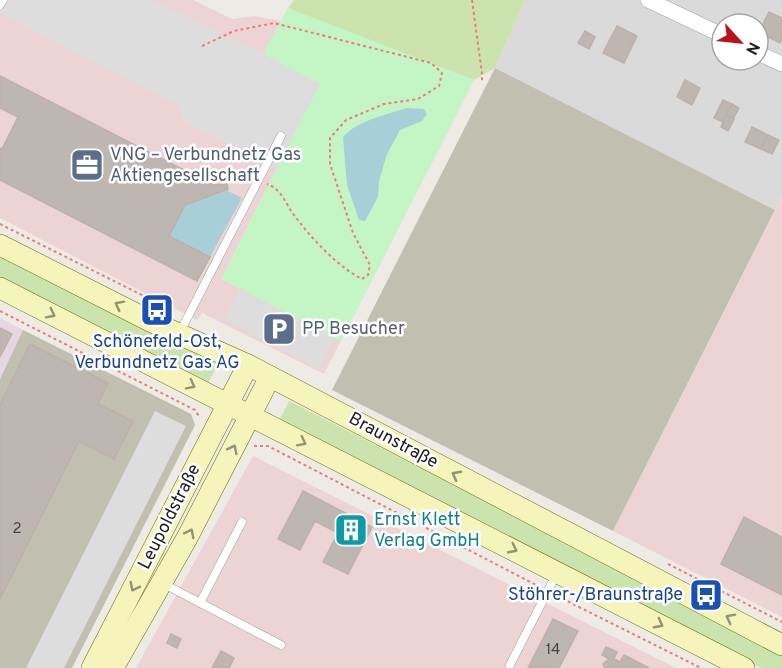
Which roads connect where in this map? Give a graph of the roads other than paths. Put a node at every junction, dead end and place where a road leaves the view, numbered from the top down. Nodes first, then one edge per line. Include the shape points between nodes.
1 (3, 0) edge
2 (648, 0) edge
3 (0, 5) edge
4 (710, 29) edge
5 (281, 136) dead end
6 (0, 244) edge
7 (0, 288) edge
8 (179, 334) junction
9 (248, 365) junction
10 (270, 377) junction
11 (228, 404) junction
12 (250, 415) junction
13 (242, 522) dead end
14 (558, 572) junction
15 (162, 583) junction
16 (200, 603) junction
17 (281, 645) dead end
18 (782, 645) edge
19 (510, 665) dead end
20 (93, 668) edge
21 (113, 668) edge
22 (744, 668) edge

1 - 3 lane
2 - 4 street
5 - 8 lane
8 -> 6 main road, Braunstraße
7 -> 11 main road
8 - 9 main road, Braunstraße
9 - 10 main road, Braunstraße
9 - 11 main road, Leupoldstraße
10 - 12 main road, Leupoldstraße
18 -> 10 main road, Braunstraße
11 - 12 main road
11 -> 20 main road, Leupoldstraße
12 -> 14 main road
15 -> 12 main road, Leupoldstraße
13 - 16 lane
14 - 19 lane
14 -> 22 main road
15 - 16 lane
15 - 21 main road, Leupoldstraße
16 - 17 lane

